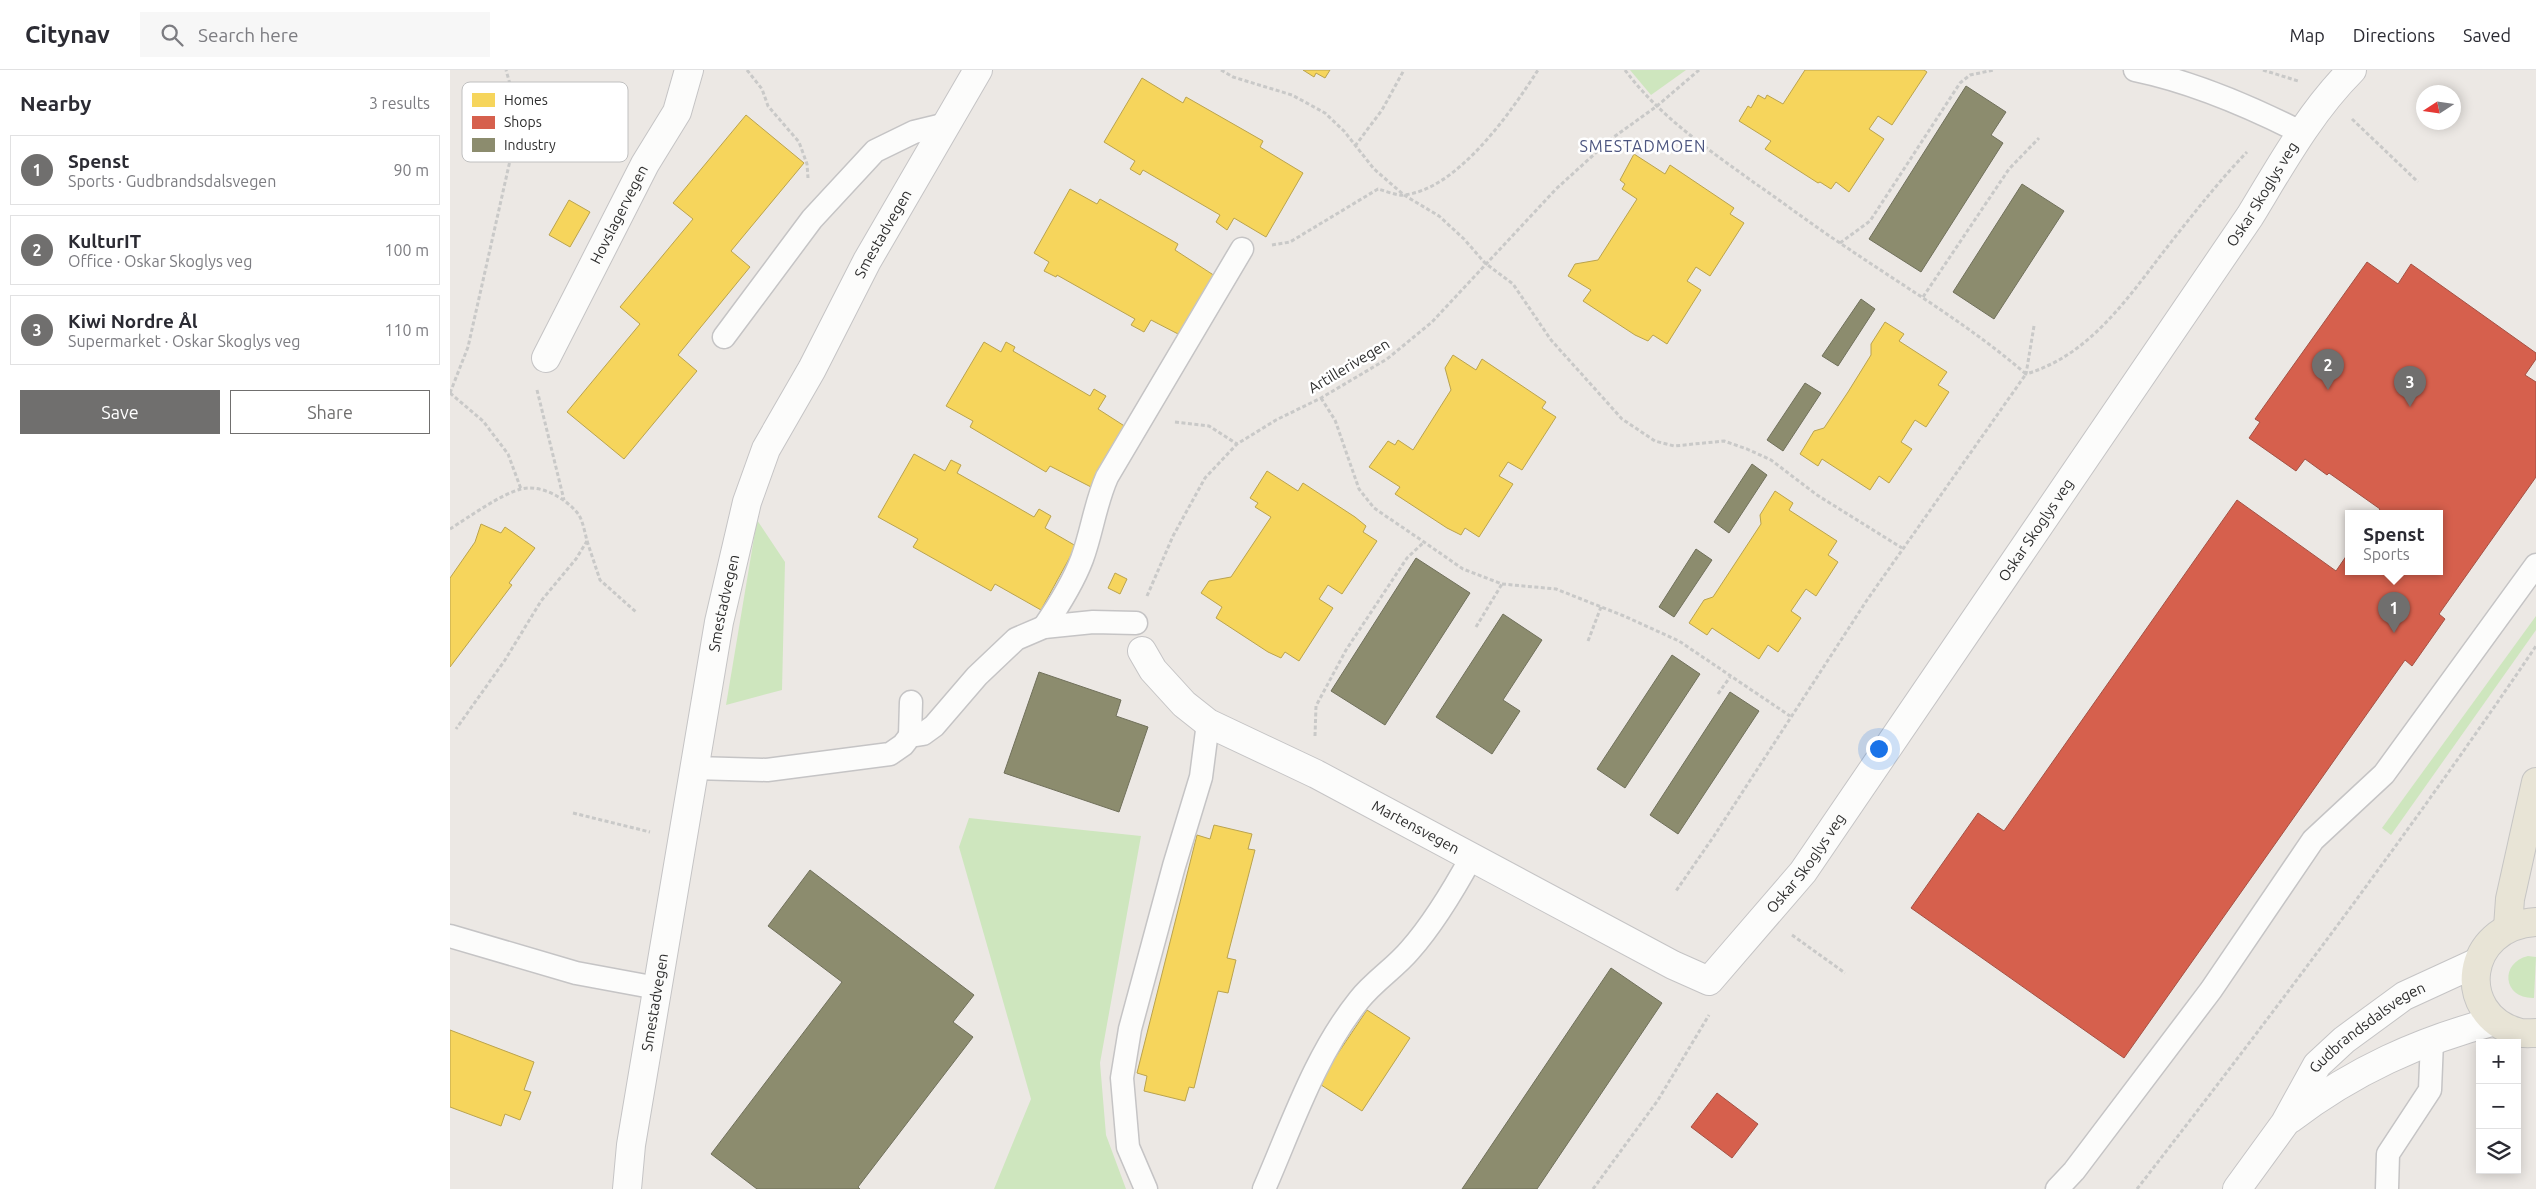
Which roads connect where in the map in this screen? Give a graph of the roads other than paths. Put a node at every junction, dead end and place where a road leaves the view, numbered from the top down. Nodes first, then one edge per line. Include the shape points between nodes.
1 (689, 70) edge
2 (978, 70) edge
3 (2134, 70) edge
4 (2352, 70) edge
5 (946, 124) junction
6 (2291, 127) junction
7 (1242, 249) road end
8 (724, 338) dead end
9 (546, 358) road end
10 (2536, 565) edge
11 (1136, 623) road end
12 (1044, 627) junction
13 (1142, 651) dead end
14 (911, 702) dead end
15 (1208, 723) junction
16 (910, 736) junction
17 (694, 768) junction
18 (2536, 782) edge
19 (1471, 858) junction
20 (2536, 922) edge
21 (2508, 927) junction
22 (450, 936) edge
23 (2478, 962) junction
24 (1709, 981) joint
25 (658, 988) junction
26 (2495, 1021) junction
27 (2536, 1033) edge
28 (2432, 1041) junction
29 (2285, 1123) junction
30 (627, 1189) edge
31 (1146, 1189) edge
32 (1264, 1189) edge
33 (2058, 1189) edge
34 (2237, 1189) edge
35 (2387, 1189) edge

1 - 9 street, Hovslagervegen via 677,112 645,164
2 - 5 street, Smestadvegen
3 - 6 lane via 2211,93
4 - 6 street, Oskar Skoglys veg
5 - 8 lane via 914,132 875,151 812,219
5 - 17 street, Smestadvegen via 766,449 747,502 729,577
6 - 24 street, Oskar Skoglys veg via 2250,216 1803,872
7 - 12 lane via 1107,477 1097,500 1082,558 1065,596
10 - 33 lane via 2384,774 2313,840 2211,990
11 - 12 lane via 1093,622
12 - 16 lane via 1016,639 977,676 934,726 923,734
13 - 15 street, Martensvegen via 1153,670 1184,704
14 - 16 lane
15 - 19 street, Martensvegen via 1316,774
15 - 31 lane via 1201,777 1130,1029 1122,1078 1128,1147
16 - 17 lane via 890,754 767,770
17 - 25 street, Smestadvegen
18 - 21 main road via 2510,899
19 - 24 street, Martensvegen
19 - 32 lane via 1425,931 1360,999 1333,1037
20 - 21 main road
21 - 23 main road via 2483,948
22 - 25 lane via 576,973
23 - 26 main road via 2475,976 2478,994
23 - 29 street, Gudbrandsdalsvegen via 2404,996 2344,1040 2317,1065
25 - 30 street, Smestadvegen via 631,1145
26 - 27 main road via 2517,1032
26 - 28 street, Gudbrandsdalsvegen
28 - 29 street, Gudbrandsdalsvegen via 2393,1055 2313,1101
28 - 35 lane via 2430,1090 2388,1154
29 - 34 street, Gudbrandsdalsvegen

